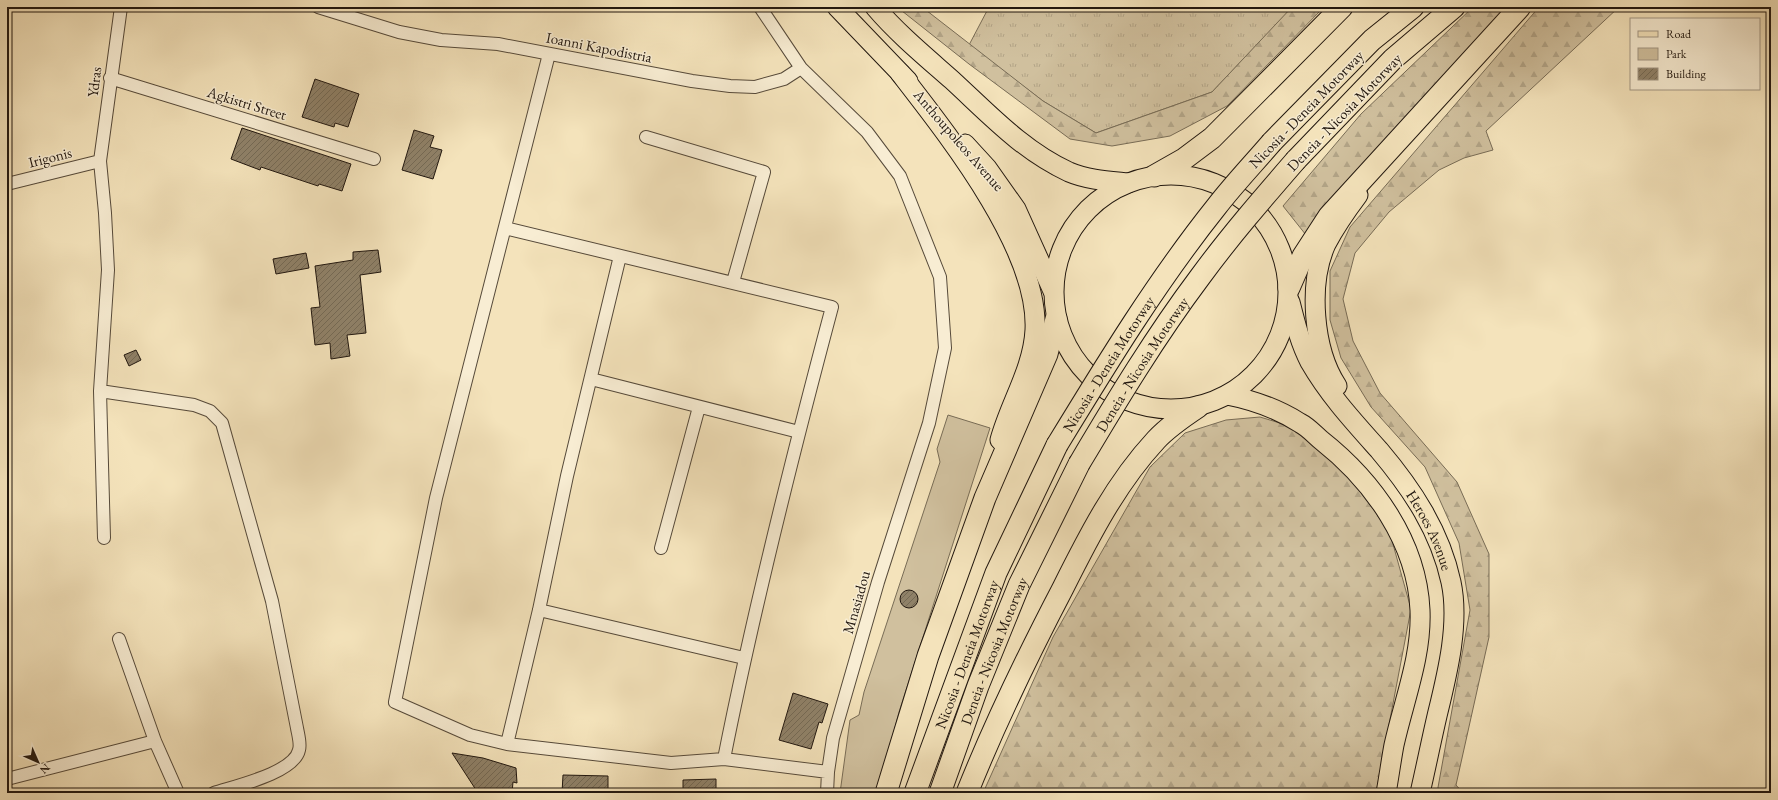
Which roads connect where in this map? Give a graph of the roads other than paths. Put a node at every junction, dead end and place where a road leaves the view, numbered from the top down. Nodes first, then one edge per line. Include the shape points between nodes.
1 (121, 7) edge
2 (318, 7) edge
3 (760, 7) edge
4 (837, 7) edge
5 (875, 7) edge
6 (1342, 7) edge
7 (1413, 7) edge
8 (1454, 7) edge
9 (1520, 7) edge
10 (549, 54) junction
11 (801, 68) junction
12 (900, 73) junction
13 (110, 78) junction
14 (646, 137) dead end
15 (1398, 140) junction
16 (374, 159) dead end
17 (100, 161) junction
18 (1154, 176) junction
19 (1128, 183) junction
20 (7, 184) edge
21 (505, 228) junction
22 (620, 256) junction
23 (734, 282) junction
24 (1053, 291) junction
25 (1289, 295) junction
26 (1056, 319) junction
27 (591, 379) junction
28 (100, 392) junction
29 (1227, 395) junction
30 (1198, 406) junction
31 (699, 407) junction
32 (799, 432) junction
33 (1378, 450) junction
34 (985, 498) junction
35 (104, 538) dead end
36 (661, 548) dead end
37 (539, 610) junction
38 (118, 639) dead end
39 (744, 658) junction
40 (155, 741) junction
41 (508, 744) junction
42 (724, 759) junction
43 (828, 772) junction
44 (7, 779) edge
45 (178, 793) edge
46 (214, 793) edge
47 (827, 793) edge
48 (886, 793) edge
49 (915, 793) edge
50 (940, 793) edge
51 (967, 793) edge
52 (1386, 793) edge
53 (1420, 793) edge

1 - 13 street, Ydras
2 - 10 street, Ioanni Kapodistria via 399,32 441,40 498,44
3 - 11 street
4 - 12 main road, Anthoupoleos Avenue
5 - 19 main road via 918,50 1022,144 1045,160 1070,172 1088,178
6 - 18 highway via 1212,138 1184,159
7 - 49 highway, Nicosia - Deneia Motorway, bridge via 1372,40 1272,142 1217,205 1130,326 1057,445 996,572
8 - 50 highway, Deneia - Nicosia Motorway, bridge via 1393,59 1296,160 1246,218 1157,338 1079,464 1020,585 978,686
9 - 15 highway
10 - 11 street, Ioanni Kapodistria via 730,86 755,87 784,79
10 - 21 street
11 - 43 street, Mnasiadou via 867,132 900,176 940,277 945,348 929,423 878,582 835,731
12 - 24 main road, Anthoupoleos Avenue via 987,168 1016,209
12 - 34 main road via 983,187 1014,246 1024,269 1030,293 1035,330 1032,348 1001,437
13 - 16 street, Agkistri Street
13 - 17 street, Ydras
14 - 23 street via 764,172
15 - 25 highway via 1329,216 1303,256
15 - 33 main road via 1337,224 1318,268 1316,290 1320,347 1334,382
17 - 20 street, Irigonis
17 - 28 street, Ydras via 108,270
18 - 19 main road, Heroes Avenue
18 - 25 main road, Heroes Avenue via 1179,175 1214,182 1244,199 1264,218 1277,240 1285,263
19 - 24 main road via 1093,205 1083,214 1067,237 1057,264
21 - 22 street
21 - 41 street via 436,498 395,702 470,735
22 - 23 street
22 - 27 street
23 - 32 street via 832,307
24 - 26 main road
25 - 29 main road via 1273,350 1253,376
25 - 33 main road, Heroes Avenue via 1298,334 1310,361 1346,415
26 - 30 main road via 1065,344 1081,368 1120,399 1146,407 1172,410
26 - 34 highway via 1047,354
27 - 31 street
27 - 37 street via 567,476
28 - 35 street, Ydras
28 - 46 street via 194,405 210,411 222,423 272,601 300,749 293,761 281,769
29 - 30 main road
29 - 52 main road, Heroes Avenue via 1267,406 1301,423 1338,453 1368,485 1397,528 1413,566 1420,609 1417,658 1394,746
30 - 51 highway via 1157,438 1124,480 1085,545 1023,664
31 - 32 street
31 - 36 street
32 - 39 street
33 - 53 main road, Heroes Avenue via 1406,483 1423,510 1442,552 1451,582 1454,613 1450,664
34 - 48 highway via 928,656
37 - 39 street
37 - 41 street
38 - 40 street
39 - 42 street
40 - 44 street
40 - 45 street
41 - 42 street via 671,763
42 - 43 street
43 - 47 street, Mnasiadou

